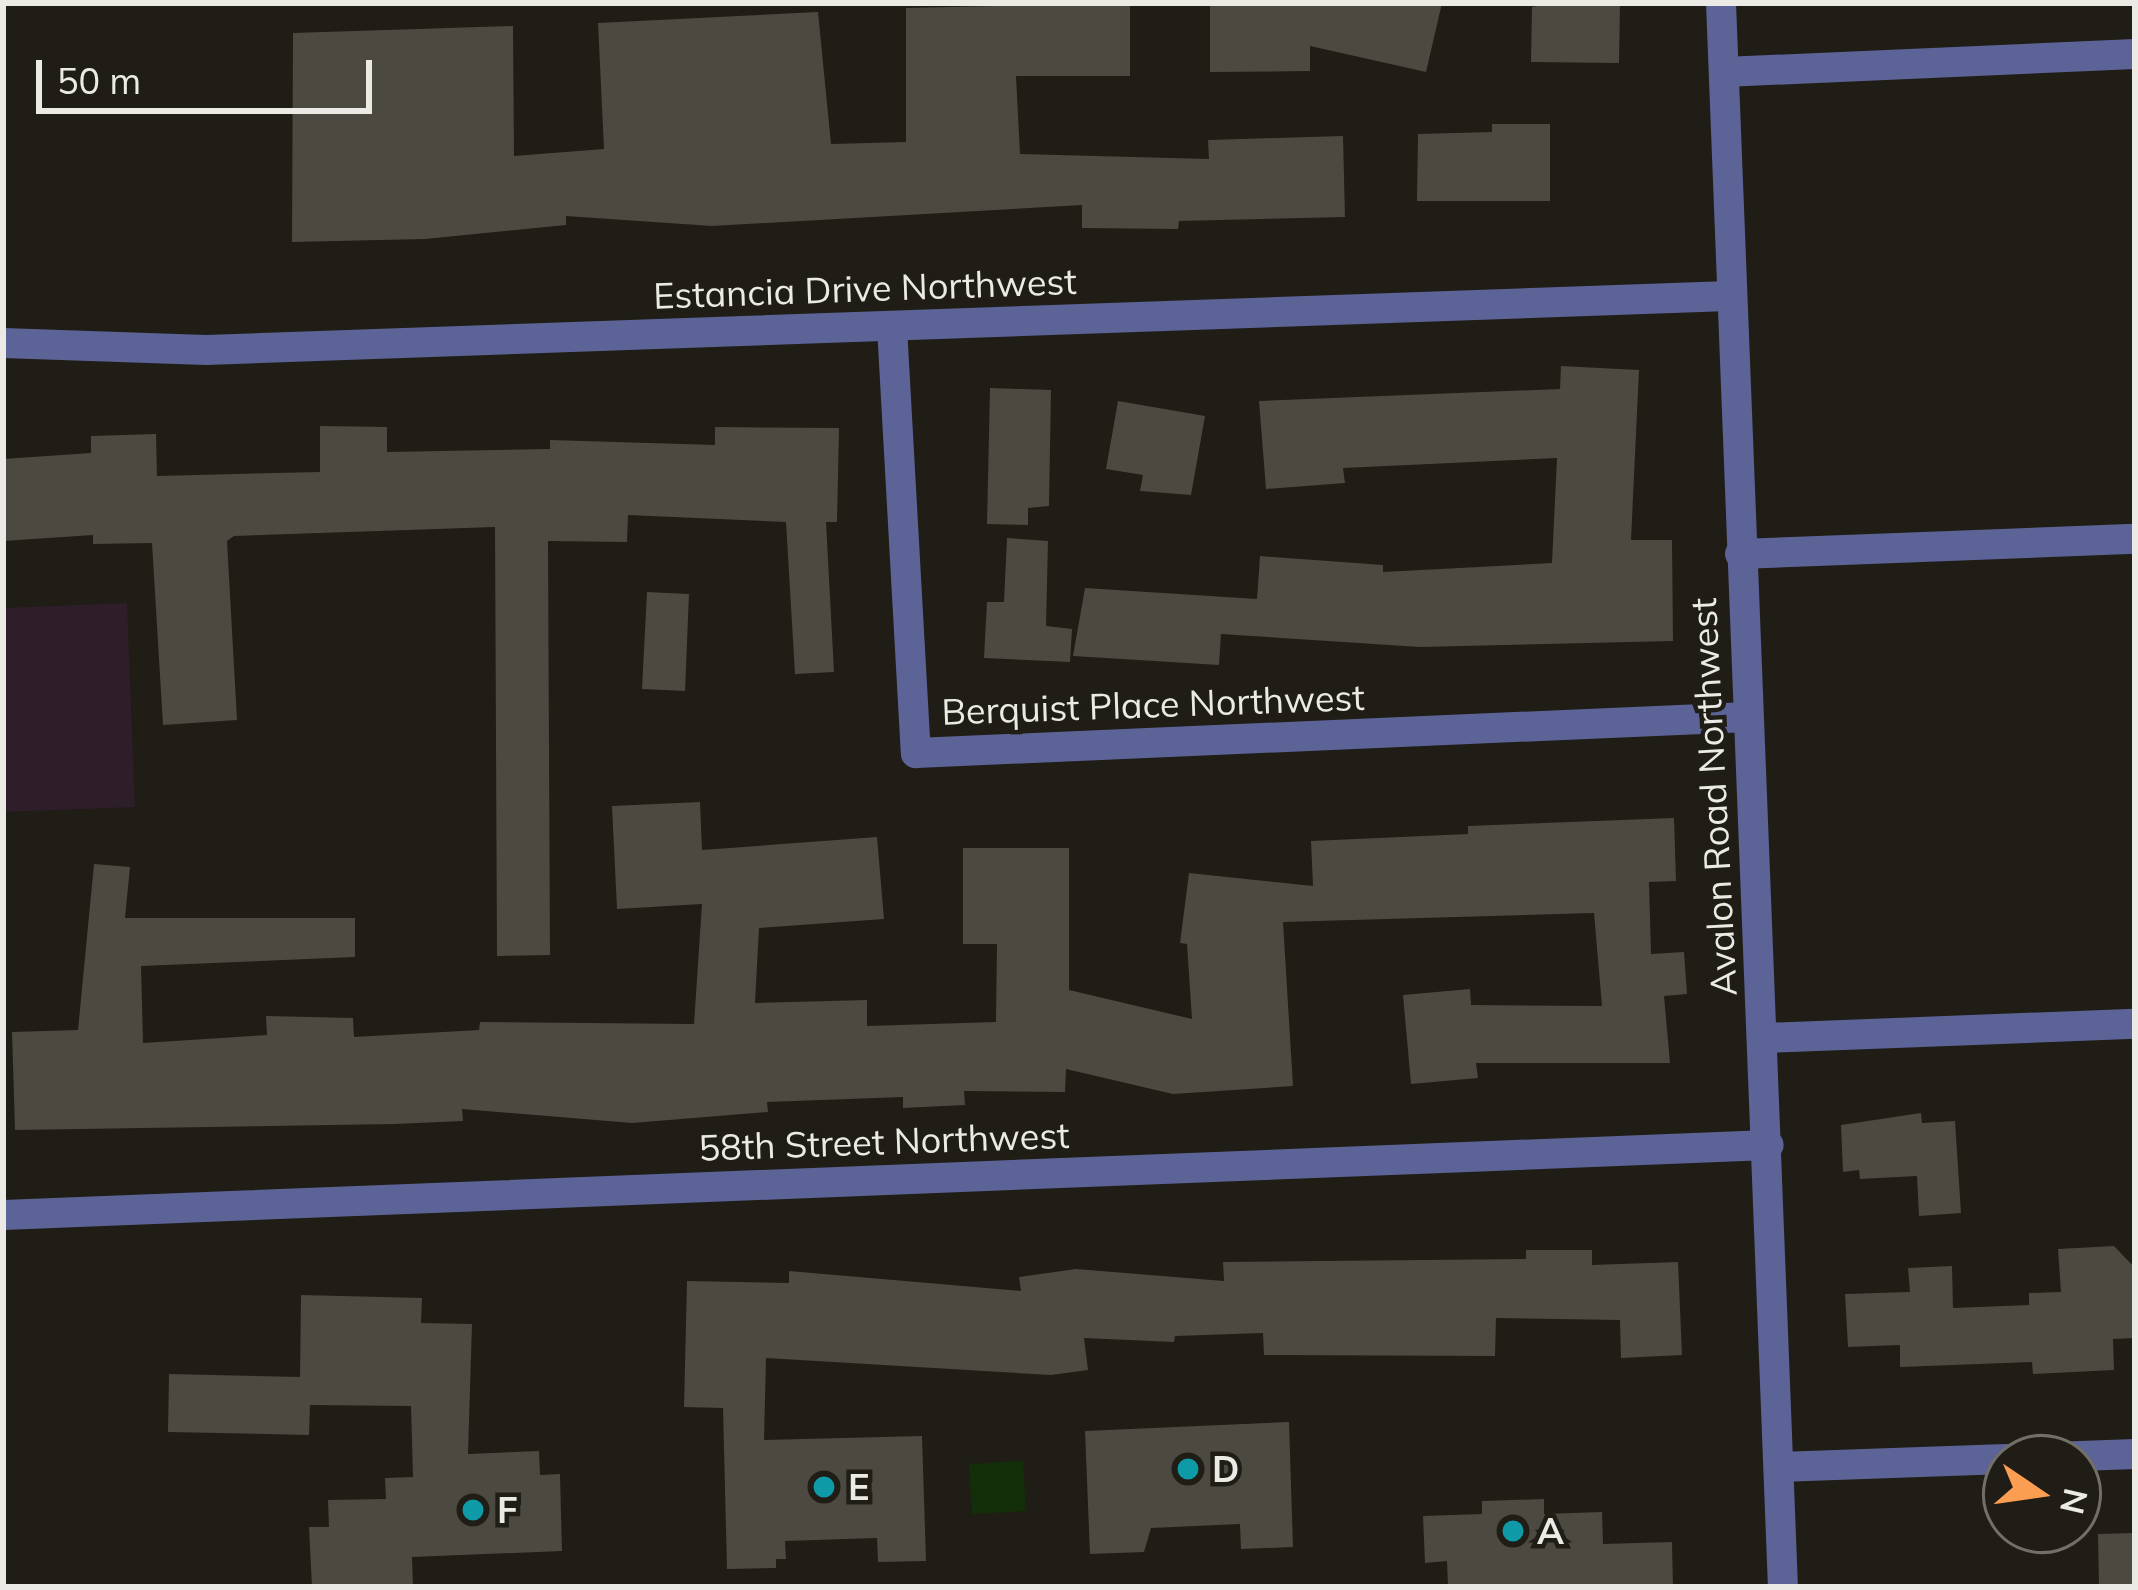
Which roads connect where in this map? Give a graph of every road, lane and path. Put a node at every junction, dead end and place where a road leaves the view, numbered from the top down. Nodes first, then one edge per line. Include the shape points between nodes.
1 (1721, 3) edge
2 (2135, 53) edge
3 (1724, 72) junction
4 (1729, 296) junction
5 (892, 327) junction
6 (3, 344) edge
7 (2135, 539) edge
8 (1740, 554) junction
9 (1748, 718) junction
10 (2135, 1024) edge
11 (1763, 1038) junction
12 (1769, 1145) junction
13 (3, 1215) edge
14 (2135, 1454) edge
15 (2102, 1455) edge
16 (1982, 1460) edge
17 (1779, 1467) junction
18 (1783, 1587) edge

1 - 3 street, Avalon Road Northwest
2 - 3 street
3 - 4 street, Avalon Road Northwest
4 - 5 street, Estancia Drive Northwest
4 - 8 street, Avalon Road Northwest
5 - 6 street, Estancia Drive Northwest via 206,350
5 - 9 street, Berquist Place Northwest via 916,753
7 - 8 street
8 - 9 street, Avalon Road Northwest
9 - 11 street, Avalon Road Northwest
10 - 11 street
11 - 12 street, Avalon Road Northwest
12 - 13 street, 58th Street Northwest
12 - 17 street, Avalon Road Northwest
14 - 15 street
16 - 17 street
17 - 18 street, Avalon Road Northwest

